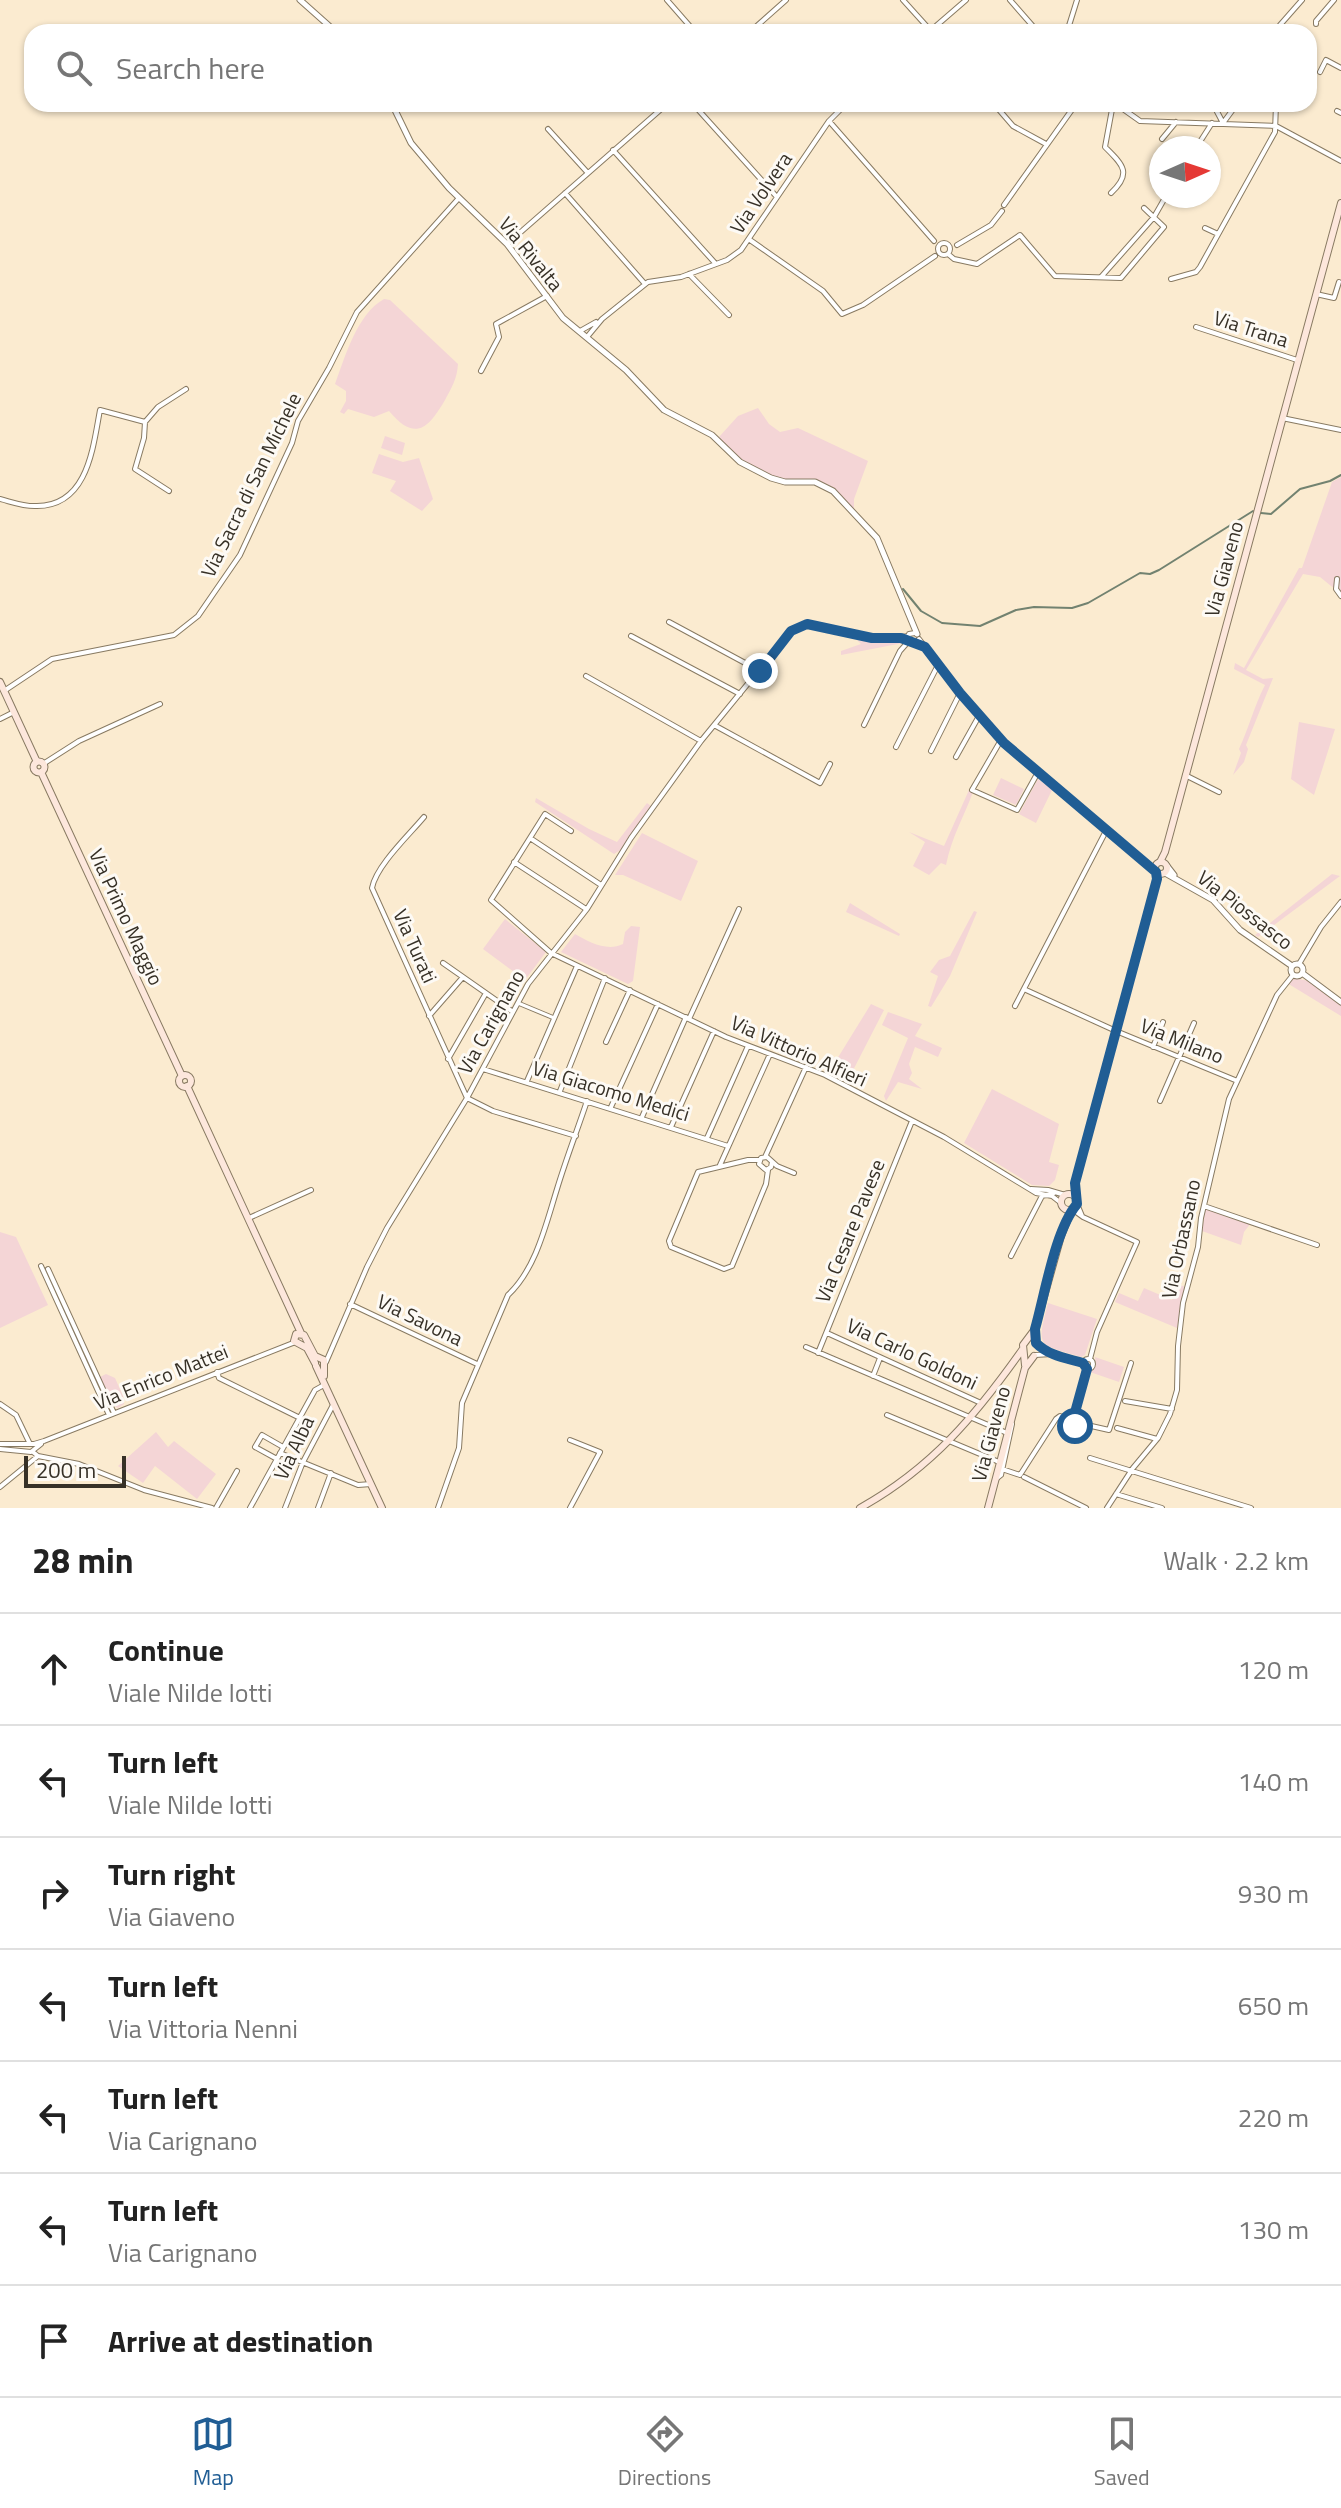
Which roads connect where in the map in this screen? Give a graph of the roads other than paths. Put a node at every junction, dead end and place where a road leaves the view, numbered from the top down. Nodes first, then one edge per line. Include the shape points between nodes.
1 (300, 0) edge
2 (667, 0) edge
3 (786, 0) edge
4 (903, 0) edge
5 (966, 0) edge
6 (1010, 0) edge
7 (1077, 0) edge
8 (1302, 0) edge
9 (1334, 0) edge
10 (327, 24) edge
11 (688, 24) edge
12 (759, 24) edge
13 (923, 24) edge
14 (939, 24) edge
15 (1031, 24) edge
16 (1070, 24) edge
17 (1281, 24) edge
18 (1316, 24) dead end
19 (1341, 68) edge
20 (1320, 72) dead end
21 (396, 112) edge
22 (658, 112) edge
23 (700, 112) edge
24 (838, 112) edge
25 (1001, 112) edge
26 (1070, 112) edge
27 (1112, 112) edge
28 (1126, 112) edge
29 (1217, 112) edge
30 (1231, 112) edge
31 (1276, 112) edge
32 (829, 121) junction
33 (1176, 122) junction
34 (1212, 123) junction
35 (1223, 123) junction
36 (1276, 126) junction
37 (548, 129) dead end
38 (1164, 136) edge
39 (1204, 136) edge
40 (1046, 144) junction
41 (613, 150) junction
42 (1341, 160) edge
43 (587, 172) junction
44 (565, 193) junction
45 (1111, 193) dead end
46 (776, 196) junction
47 (459, 198) junction
48 (1341, 203) edge
49 (1144, 208) dead end
50 (1159, 208) edge
51 (1154, 217) junction
52 (1205, 228) dead end
53 (1218, 234) junction
54 (750, 240) junction
55 (507, 244) junction
56 (938, 250) junction
57 (949, 250) junction
58 (715, 263) junction
59 (689, 274) junction
60 (1101, 277) junction
61 (1171, 279) dead end
62 (1339, 282) edge
63 (645, 284) junction
64 (1316, 294) junction
65 (547, 296) junction
66 (729, 315) dead end
67 (602, 319) junction
68 (1196, 327) dead end
69 (580, 331) junction
70 (587, 337) junction
71 (1297, 360) junction
72 (481, 371) dead end
73 (186, 389) dead end
74 (1282, 418) junction
75 (145, 422) junction
76 (1341, 430) edge
77 (169, 491) dead end
78 (0, 499) edge
79 (1337, 579) dead end
80 (1341, 596) edge
81 (669, 622) dead end
82 (631, 636) dead end
83 (912, 638) junction
84 (938, 665) junction
85 (760, 671) junction
86 (586, 676) dead end
87 (0, 682) edge
88 (4, 691) junction
89 (960, 693) junction
90 (740, 694) junction
91 (160, 704) dead end
92 (14, 712) junction
93 (979, 716) junction
94 (0, 719) edge
95 (714, 725) junction
96 (864, 725) dead end
97 (1001, 740) junction
98 (701, 741) junction
99 (896, 747) dead end
100 (931, 751) dead end
101 (956, 757) dead end
102 (40, 763) junction
103 (830, 764) dead end
104 (1037, 774) junction
105 (1185, 775) junction
106 (1219, 792) dead end
107 (424, 817) dead end
108 (1107, 829) junction
109 (571, 831) dead end
110 (530, 838) junction
111 (514, 862) junction
112 (1160, 869) junction
113 (602, 885) junction
114 (1341, 902) edge
115 (587, 909) junction
116 (739, 909) dead end
117 (551, 953) junction
118 (443, 963) dead end
119 (1299, 964) junction
120 (577, 966) junction
121 (1292, 966) junction
122 (1302, 973) junction
123 (1293, 975) junction
124 (463, 977) junction
125 (605, 978) junction
126 (630, 990) junction
127 (1026, 990) junction
128 (486, 993) junction
129 (1341, 1002) edge
130 (518, 1003) junction
131 (658, 1004) junction
132 (1015, 1006) dead end
133 (513, 1012) junction
134 (429, 1016) junction
135 (554, 1018) junction
136 (688, 1018) junction
137 (1163, 1022) dead end
138 (1194, 1023) dead end
139 (714, 1031) junction
140 (1116, 1031) junction
141 (606, 1042) dead end
142 (748, 1046) junction
143 (1153, 1047) junction
144 (770, 1054) junction
145 (1180, 1057) junction
146 (448, 1059) junction
147 (806, 1067) junction
148 (483, 1069) junction
149 (1235, 1080) junction
150 (526, 1081) junction
151 (559, 1092) junction
152 (467, 1098) junction
153 (587, 1101) junction
154 (1160, 1101) dead end
155 (611, 1108) junction
156 (642, 1117) junction
157 (912, 1121) junction
158 (671, 1127) junction
159 (576, 1136) junction
160 (707, 1138) junction
161 (728, 1146) junction
162 (767, 1163) junction
163 (720, 1166) junction
164 (794, 1173) dead end
165 (1075, 1183) junction
166 (1029, 1188) junction
167 (311, 1190) dead end
168 (1054, 1193) junction
169 (1042, 1196) junction
170 (1064, 1200) junction
171 (1075, 1204) junction
172 (1204, 1206) junction
173 (1083, 1217) junction
174 (249, 1218) junction
175 (1061, 1236) junction
176 (1317, 1245) dead end
177 (1011, 1256) dead end
178 (41, 1266) dead end
179 (48, 1269) dead end
180 (350, 1304) junction
181 (1035, 1329) junction
182 (827, 1333) junction
183 (297, 1339) junction
184 (1026, 1341) junction
185 (1036, 1343) junction
186 (806, 1347) dead end
187 (1023, 1352) junction
188 (818, 1353) junction
189 (1052, 1354) junction
190 (1034, 1356) junction
191 (880, 1358) junction
192 (1090, 1359) junction
193 (1083, 1363) junction
194 (1131, 1363) dead end
195 (320, 1364) junction
196 (477, 1364) junction
197 (1025, 1368) junction
198 (1087, 1369) junction
199 (217, 1372) junction
200 (873, 1376) junction
201 (325, 1382) junction
202 (1125, 1401) dead end
203 (334, 1403) junction
204 (0, 1404) edge
205 (983, 1404) junction
206 (1172, 1409) junction
207 (111, 1414) junction
208 (887, 1415) dead end
209 (300, 1418) junction
210 (972, 1418) junction
211 (1071, 1418) junction
212 (1011, 1420) junction
213 (1078, 1423) junction
214 (1117, 1428) dead end
215 (1007, 1433) junction
216 (1157, 1439) junction
217 (570, 1440) dead end
218 (950, 1441) junction
219 (0, 1447) edge
220 (283, 1447) junction
221 (32, 1449) junction
222 (280, 1453) junction
223 (1090, 1458) dead end
224 (277, 1459) junction
225 (303, 1462) junction
226 (1001, 1465) junction
227 (237, 1471) dead end
228 (1131, 1471) junction
229 (331, 1473) junction
230 (1024, 1477) dead end
231 (371, 1484) junction
232 (0, 1487) edge
233 (1116, 1494) junction
234 (214, 1508) edge
235 (250, 1508) edge
236 (285, 1508) edge
237 (318, 1508) edge
238 (382, 1508) edge
239 (438, 1508) edge
240 (570, 1508) edge
241 (860, 1508) edge
242 (988, 1508) edge
243 (1086, 1508) edge
244 (1107, 1508) edge
245 (1162, 1508) edge
246 (1251, 1508) edge

1 - 10 street
2 - 11 street
3 - 12 street
4 - 13 street
5 - 14 street
6 - 15 street
7 - 16 street
8 - 17 street
9 - 18 street
19 - 20 street via 1326,60
21 - 47 street, Via Rivalta via 411,143
22 - 41 street
23 - 46 street
24 - 32 street, Via Volvera
25 - 40 street via 1013,126
26 - 40 street
27 - 45 street via 1105,147 1120,161 1123,173
28 - 33 street via 1140,121
29 - 35 street
30 - 35 street
31 - 36 street
32 - 46 street, Via Volvera
32 - 56 street
33 - 34 street
33 - 38 street
34 - 35 street
34 - 39 street
35 - 36 street
36 - 42 street
36 - 53 street
37 - 43 street
40 - 57 street via 991,225
41 - 43 street
41 - 58 street
43 - 44 street
44 - 55 street
44 - 63 street
46 - 54 street, Via Volvera
47 - 55 street, Via Rivalta
47 - 88 street, Via Sacra di San Michele via 357,312 298,421 240,555 198,616 174,635 52,659
48 - 64 main road
49 - 51 street
50 - 51 street
51 - 60 street
51 - 60 street via 1164,227 1123,276
52 - 53 street
53 - 61 street via 1196,272
54 - 56 street via 823,291 842,314 863,305
54 - 58 street, Via Volvera
55 - 65 street, Via Rivalta
56 - 57 street
56 - 57 street
57 - 60 street via 954,259 977,264 1020,235 1055,276
58 - 59 street, Via Volvera
59 - 63 street, Via Volvera
59 - 66 street
62 - 64 street via 1334,298
63 - 67 street, Via Volvera
64 - 71 main road, Via Giaveno
65 - 69 street, Via Rivalta
65 - 72 street via 496,324 499,337
67 - 69 street, Via Volvera
67 - 70 street, Via Volvera
68 - 71 street, Via Trana
69 - 70 street, Via Rivalta
70 - 83 street, Via Rivalta via 664,410 712,435 740,462 771,478 815,482 833,491 877,538
71 - 74 main road, Via Giaveno
73 - 75 street
74 - 76 street
74 - 105 main road, Via Giaveno
75 - 77 street via 135,469
75 - 78 street via 100,410 89,467 74,491 45,506
79 - 80 street
81 - 85 street
82 - 90 street
83 - 84 street
83 - 85 street, Via Carignano via 872,638 818,624 799,626
83 - 96 street via 900,651
84 - 89 street
84 - 99 street
85 - 90 street, Via Carignano
86 - 98 street
87 - 88 main road
88 - 92 main road
89 - 93 street
89 - 100 street
90 - 95 street, Via Carignano
91 - 102 street
92 - 94 street
92 - 102 main road
93 - 97 street
93 - 101 street
95 - 98 street, Via Carignano
95 - 103 street via 820,783
97 - 104 street
97 - 104 street via 972,790 1017,810
98 - 113 street, Via Carignano
102 - 174 main road, Via Primo Maggio via 33,769 41,772 182,1076 191,1078 187,1086
104 - 108 street
105 - 106 street
105 - 112 main road, Via Giaveno
107 - 134 street, Via Turati via 372,888
108 - 112 street
108 - 127 street
109 - 110 street via 545,814
110 - 111 street
110 - 113 street
111 - 115 street
111 - 117 street, Via Vittorio Alfieri via 491,900
112 - 121 street, Via Piossasco via 1213,900 1240,930
112 - 140 main road, Via Giaveno
113 - 115 street, Via Carignano
114 - 119 street
115 - 117 street, Via Carignano
116 - 136 street
117 - 120 street, Via Vittorio Alfieri
117 - 130 street, Via Carignano
118 - 124 street
119 - 121 street, Via Piossasco
119 - 122 street, Via Piossasco
120 - 125 street, Via Vittorio Alfieri
120 - 135 street
121 - 123 street, Via Piossasco
122 - 123 street, Via Piossasco
122 - 129 street, Via Piossasco
123 - 149 street, Via Orbassano via 1277,995
124 - 128 street
124 - 134 street
125 - 126 street, Via Vittorio Alfieri
125 - 151 street
126 - 131 street, Via Vittorio Alfieri
126 - 141 street
127 - 132 street
127 - 140 street, Via Milano
128 - 133 street
128 - 146 street
130 - 133 street, Via Carignano
130 - 135 street
131 - 136 street, Via Vittorio Alfieri
131 - 155 street
133 - 148 street, Via Carignano
134 - 146 street, Via Turati
135 - 150 street
136 - 139 street, Via Vittorio Alfieri
136 - 156 street
137 - 143 street
138 - 145 street
139 - 142 street, Via Vittorio Alfieri
139 - 158 street
140 - 143 street, Via Milano
140 - 165 main road, Via Giaveno
142 - 144 street, Via Vittorio Alfieri
142 - 160 street
143 - 145 street, Via Milano
144 - 147 street, Via Vittorio Alfieri
144 - 161 street
145 - 149 street, Via Milano
145 - 154 street
146 - 152 street, Via Turati
147 - 157 street, Via Vittorio Alfieri
147 - 162 street
148 - 150 street, Via Giacomo Medici
148 - 152 street, Via Carignano
149 - 172 street, Via Orbassano
150 - 151 street, Via Giacomo Medici
151 - 153 street, Via Giacomo Medici
152 - 159 street
152 - 180 street, Via Carignano via 387,1228
153 - 155 street, Via Giacomo Medici
153 - 159 street
155 - 156 street, Via Giacomo Medici
156 - 158 street, Via Giacomo Medici
157 - 166 street, Via Vittorio Alfieri
157 - 182 street, Via Cesare Pavese
158 - 160 street, Via Giacomo Medici
159 - 196 street via 550,1217
160 - 161 street, Via Giacomo Medici
161 - 163 street
162 - 163 street via 748,1160
162 - 163 street via 767,1177 732,1266 724,1269 671,1247 669,1241 698,1172
162 - 164 street
165 - 170 main road, Via Giaveno
165 - 171 main road, Via Giaveno
166 - 168 street, Via Vittorio Alfieri
166 - 169 street, Via Vittorio Alfieri
167 - 174 street
168 - 169 street, Via Vittorio Alfieri
168 - 170 street, Via Vittorio Alfieri
169 - 170 street, Via Vittorio Alfieri
169 - 177 street
170 - 171 main road
170 - 171 main road
170 - 175 main road, Via Giaveno
171 - 173 street
171 - 175 main road, Via Giaveno
172 - 176 street
172 - 206 street, Via Orbassano via 1183,1303
173 - 175 street via 1070,1218
173 - 192 street via 1137,1242
174 - 183 main road via 296,1321
175 - 181 main road, Via Giaveno
178 - 207 street
179 - 207 street
180 - 195 street, Via Carignano
180 - 196 street, Via Savona
181 - 184 main road, Via Giaveno
181 - 185 main road, Via Giaveno
182 - 188 street, Via Cesare Pavese
182 - 191 street, Via Carlo Goldoni
183 - 195 main road
183 - 199 street, Via Enrico Mattei
184 - 185 main road
184 - 187 main road, Via Giaveno
185 - 189 street
185 - 190 main road, Via Giaveno
186 - 188 street
187 - 190 main road
187 - 197 main road, Via Giaveno
187 - 205 main road
188 - 200 street
189 - 190 street
189 - 193 street
190 - 197 main road, Via Giaveno
191 - 200 street
191 - 205 street, Via Carlo Goldoni
192 - 193 street
192 - 198 street via 1093,1366
193 - 198 street
194 - 213 street via 1109,1430
195 - 201 main road
196 - 239 street via 462,1403 459,1448
197 - 212 main road, Via Giaveno
198 - 211 street
199 - 207 street, Via Enrico Mattei
199 - 209 street via 219,1378
200 - 210 street
201 - 203 main road
201 - 209 street
202 - 206 street
203 - 225 street, Via Alba
203 - 231 main road
204 - 221 street via 16,1415
205 - 210 main road
206 - 216 street, Via Orbassano
207 - 221 street, Via Enrico Mattei
208 - 218 street
209 - 220 street
210 - 215 street
210 - 218 main road
211 - 213 street
211 - 213 street via 1071,1426
211 - 226 street via 1056,1419 1019,1475
212 - 215 main road, Via Giaveno
212 - 226 street
214 - 216 street
215 - 226 main road, Via Giaveno
216 - 228 street, Via Orbassano
217 - 240 street via 600,1452
218 - 226 street
218 - 241 main road via 918,1470
219 - 221 street
219 - 221 street
220 - 222 street
220 - 224 street via 262,1435 255,1447
221 - 232 street
221 - 234 street via 144,1490
222 - 224 street
222 - 225 street
223 - 228 street
224 - 235 street
225 - 229 street
225 - 236 street, Via Alba
226 - 242 main road, Via Giaveno
227 - 234 street
228 - 233 street, Via Orbassano
228 - 246 street
229 - 231 street via 358,1485
229 - 237 street
230 - 243 street
231 - 238 main road
233 - 244 street, Via Orbassano
233 - 245 street

